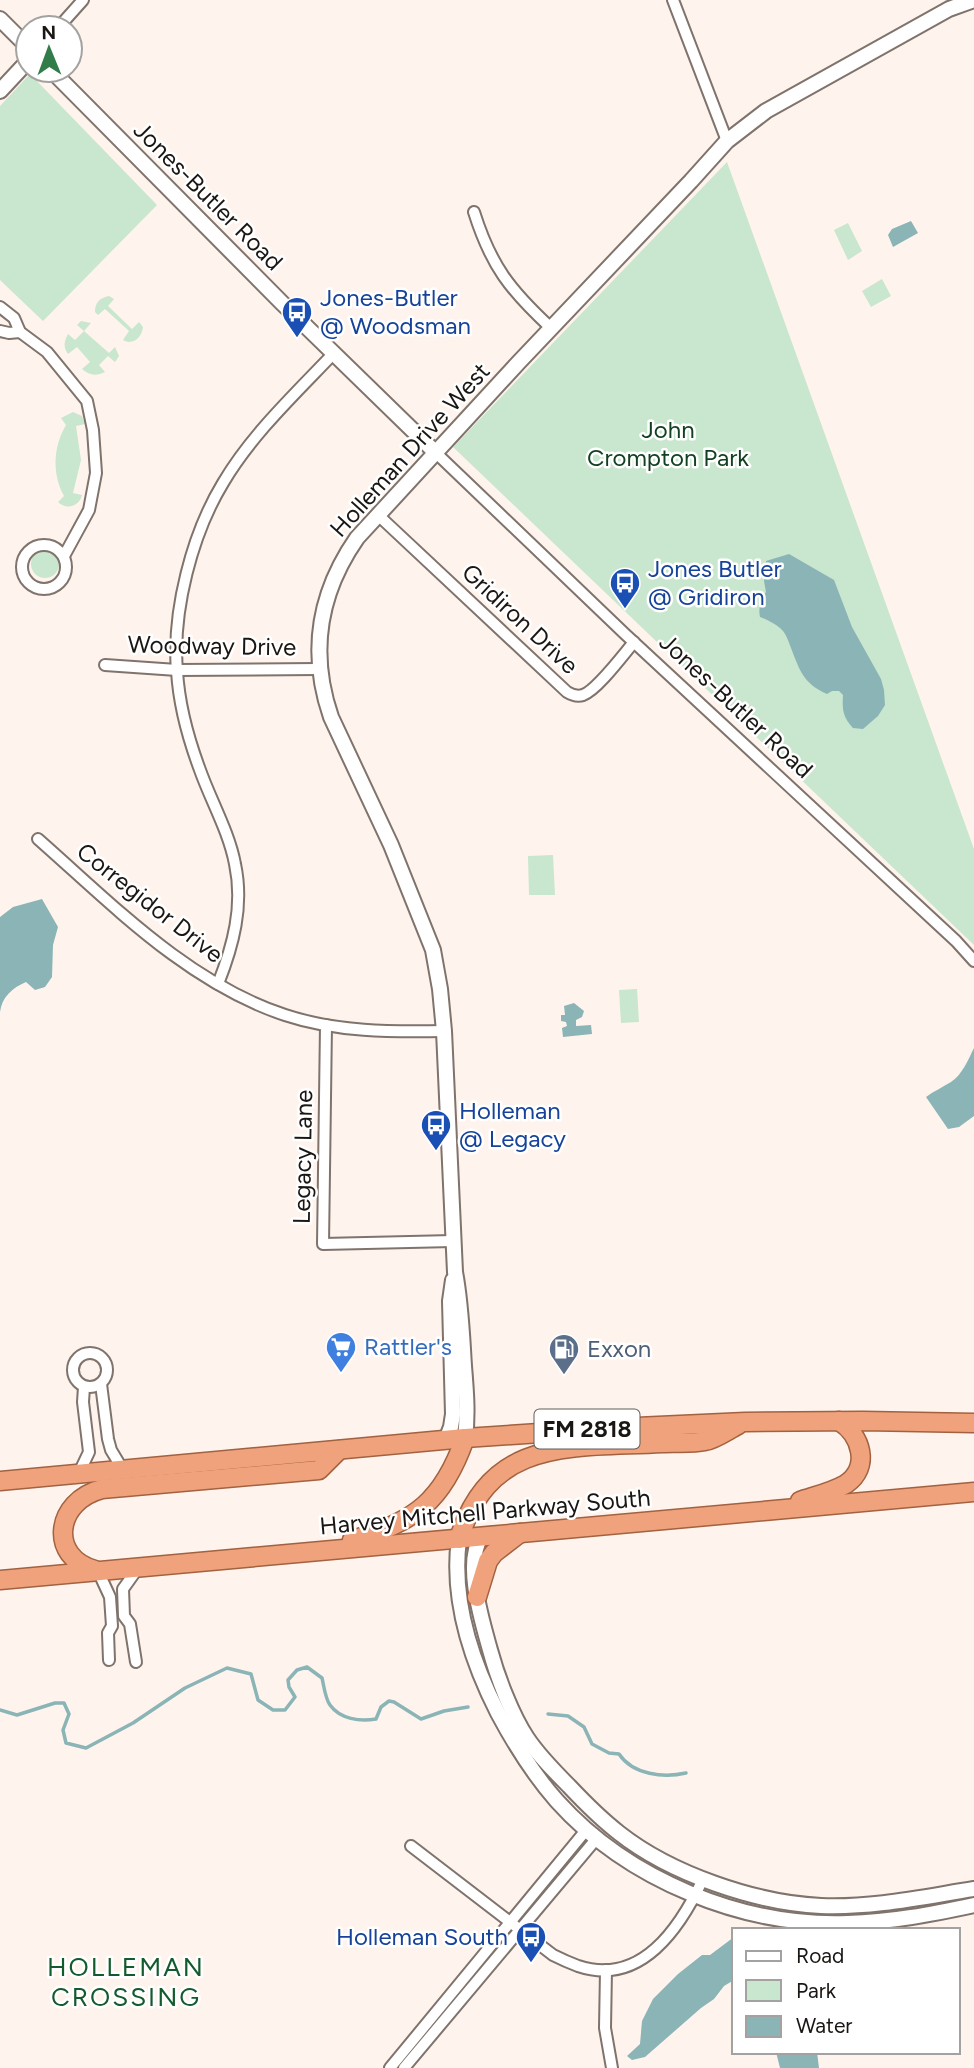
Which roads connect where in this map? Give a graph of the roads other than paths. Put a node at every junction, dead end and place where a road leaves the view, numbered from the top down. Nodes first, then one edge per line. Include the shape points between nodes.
1 (83, 0) edge
2 (673, 0) edge
3 (974, 0) edge
4 (953, 5) edge
5 (70, 14) edge
6 (0, 19) edge
7 (14, 33) edge
8 (14, 76) edge
9 (65, 84) edge
10 (0, 91) edge
11 (727, 141) junction
12 (474, 212) dead end
13 (0, 307) edge
14 (551, 328) junction
15 (0, 331) edge
16 (20, 332) junction
17 (334, 353) junction
18 (435, 452) junction
19 (378, 515) junction
20 (64, 556) junction
21 (635, 642) junction
22 (105, 664) dead end
23 (319, 669) junction
24 (177, 670) junction
25 (38, 839) dead end
26 (974, 961) edge
27 (218, 984) junction
28 (326, 1025) junction
29 (444, 1031) junction
30 (453, 1241) junction
31 (455, 1272) junction
32 (101, 1384) junction
33 (84, 1387) junction
34 (839, 1421) junction
35 (745, 1422) junction
36 (974, 1423) edge
37 (465, 1438) junction
38 (446, 1440) junction
39 (339, 1450) junction
40 (123, 1470) junction
41 (79, 1474) junction
42 (0, 1482) edge
43 (974, 1492) edge
44 (777, 1510) junction
45 (520, 1533) junction
46 (481, 1537) junction
47 (459, 1539) junction
48 (309, 1552) junction
49 (138, 1568) junction
50 (98, 1571) junction
51 (0, 1580) edge
52 (477, 1597) junction
53 (108, 1660) dead end
54 (136, 1662) dead end
55 (592, 1834) junction
56 (411, 1846) dead end
57 (704, 1880) junction
58 (974, 1889) edge
59 (696, 1895) junction
60 (974, 1905) edge
61 (509, 1922) junction
62 (520, 1931) junction
63 (476, 1963) junction
64 (606, 1970) junction
65 (486, 1971) junction
66 (390, 2068) edge
67 (404, 2068) edge
68 (612, 2068) edge

1 - 5 street
2 - 11 street
3 - 4 street, Holleman Drive West
4 - 11 street, Holleman Drive West via 766,111
6 - 7 street
8 - 10 street
9 - 17 street, Jones-Butler Road
11 - 14 street, Holleman Drive West
12 - 14 street via 492,261
13 - 16 street via 14,318
14 - 18 street, Holleman Drive West
15 - 16 street
16 - 20 street via 47,352 87,401 93,430 96,473 89,510
17 - 18 street, Jones-Butler Road
17 - 24 street via 264,428 222,484 191,552 177,636
18 - 19 street, Holleman Drive West
18 - 21 street, Jones-Butler Road
19 - 21 street, Gridiron Drive via 574,696 592,689
19 - 23 street, Holleman Drive West via 347,552 330,585 320,629
20 - 20 street via 48,545 39,545 24,557 23,576 36,588 54,587 66,574
21 - 26 street, Jones-Butler Road
22 - 24 street, Woodway Drive
23 - 24 street, Woodway Drive
23 - 29 street, Holleman Drive West via 331,718 428,934
24 - 27 street via 189,738 236,865 236,922
25 - 27 street, Corregidor Drive via 147,934
27 - 28 street, Corregidor Drive via 285,1015
28 - 29 street, Corregidor Drive
28 - 30 street, Legacy Lane via 323,1244
29 - 30 street, Holleman Drive West
30 - 31 street, Holleman Drive West
31 - 37 street, Holleman Drive West via 464,1335
31 - 38 street, Holleman Drive West via 450,1301 453,1413
32 - 33 street
32 - 33 street via 107,1367 96,1354 86,1353 78,1357 72,1374
32 - 40 street via 108,1439
33 - 41 street via 89,1452
34 - 35 highway, FM 2818
34 - 36 highway, FM 2818
34 - 44 highway via 850,1428 860,1448 856,1473 838,1488
35 - 37 highway, FM 2818
35 - 47 highway via 705,1441 566,1449 525,1458 492,1479 478,1495
37 - 38 highway, FM 2818
37 - 48 highway via 451,1474 405,1521
38 - 39 highway, FM 2818
39 - 40 highway, FM 2818
39 - 50 highway via 319,1470 88,1493 66,1516 65,1541 82,1566
40 - 41 highway, FM 2818
41 - 42 highway, FM 2818
43 - 44 highway, Harvey Mitchell Parkway South
44 - 45 highway, Harvey Mitchell Parkway South
45 - 46 highway, Harvey Mitchell Parkway South
45 - 52 highway via 488,1561
46 - 47 highway, Harvey Mitchell Parkway South
46 - 52 street via 474,1555
47 - 48 highway, Harvey Mitchell Parkway South
47 - 55 street via 460,1601 483,1683 532,1767 556,1800
48 - 49 highway, Harvey Mitchell Parkway South
49 - 50 highway, Harvey Mitchell Parkway South
49 - 54 street via 123,1589 124,1616 130,1624
50 - 51 highway, Harvey Mitchell Parkway South
50 - 53 street via 110,1597
52 - 57 street via 492,1659 508,1699 526,1737 549,1766 621,1835
55 - 59 street via 650,1875
55 - 61 street
55 - 62 street
56 - 61 street
57 - 58 street via 747,1894 821,1906 869,1905
57 - 59 street
59 - 60 street via 756,1915 818,1923 914,1917
59 - 64 street via 682,1919 645,1958
61 - 62 street
61 - 63 street
62 - 64 street via 553,1955 580,1967
62 - 65 street
63 - 65 street
63 - 66 street
64 - 68 street via 605,2028
65 - 67 street

